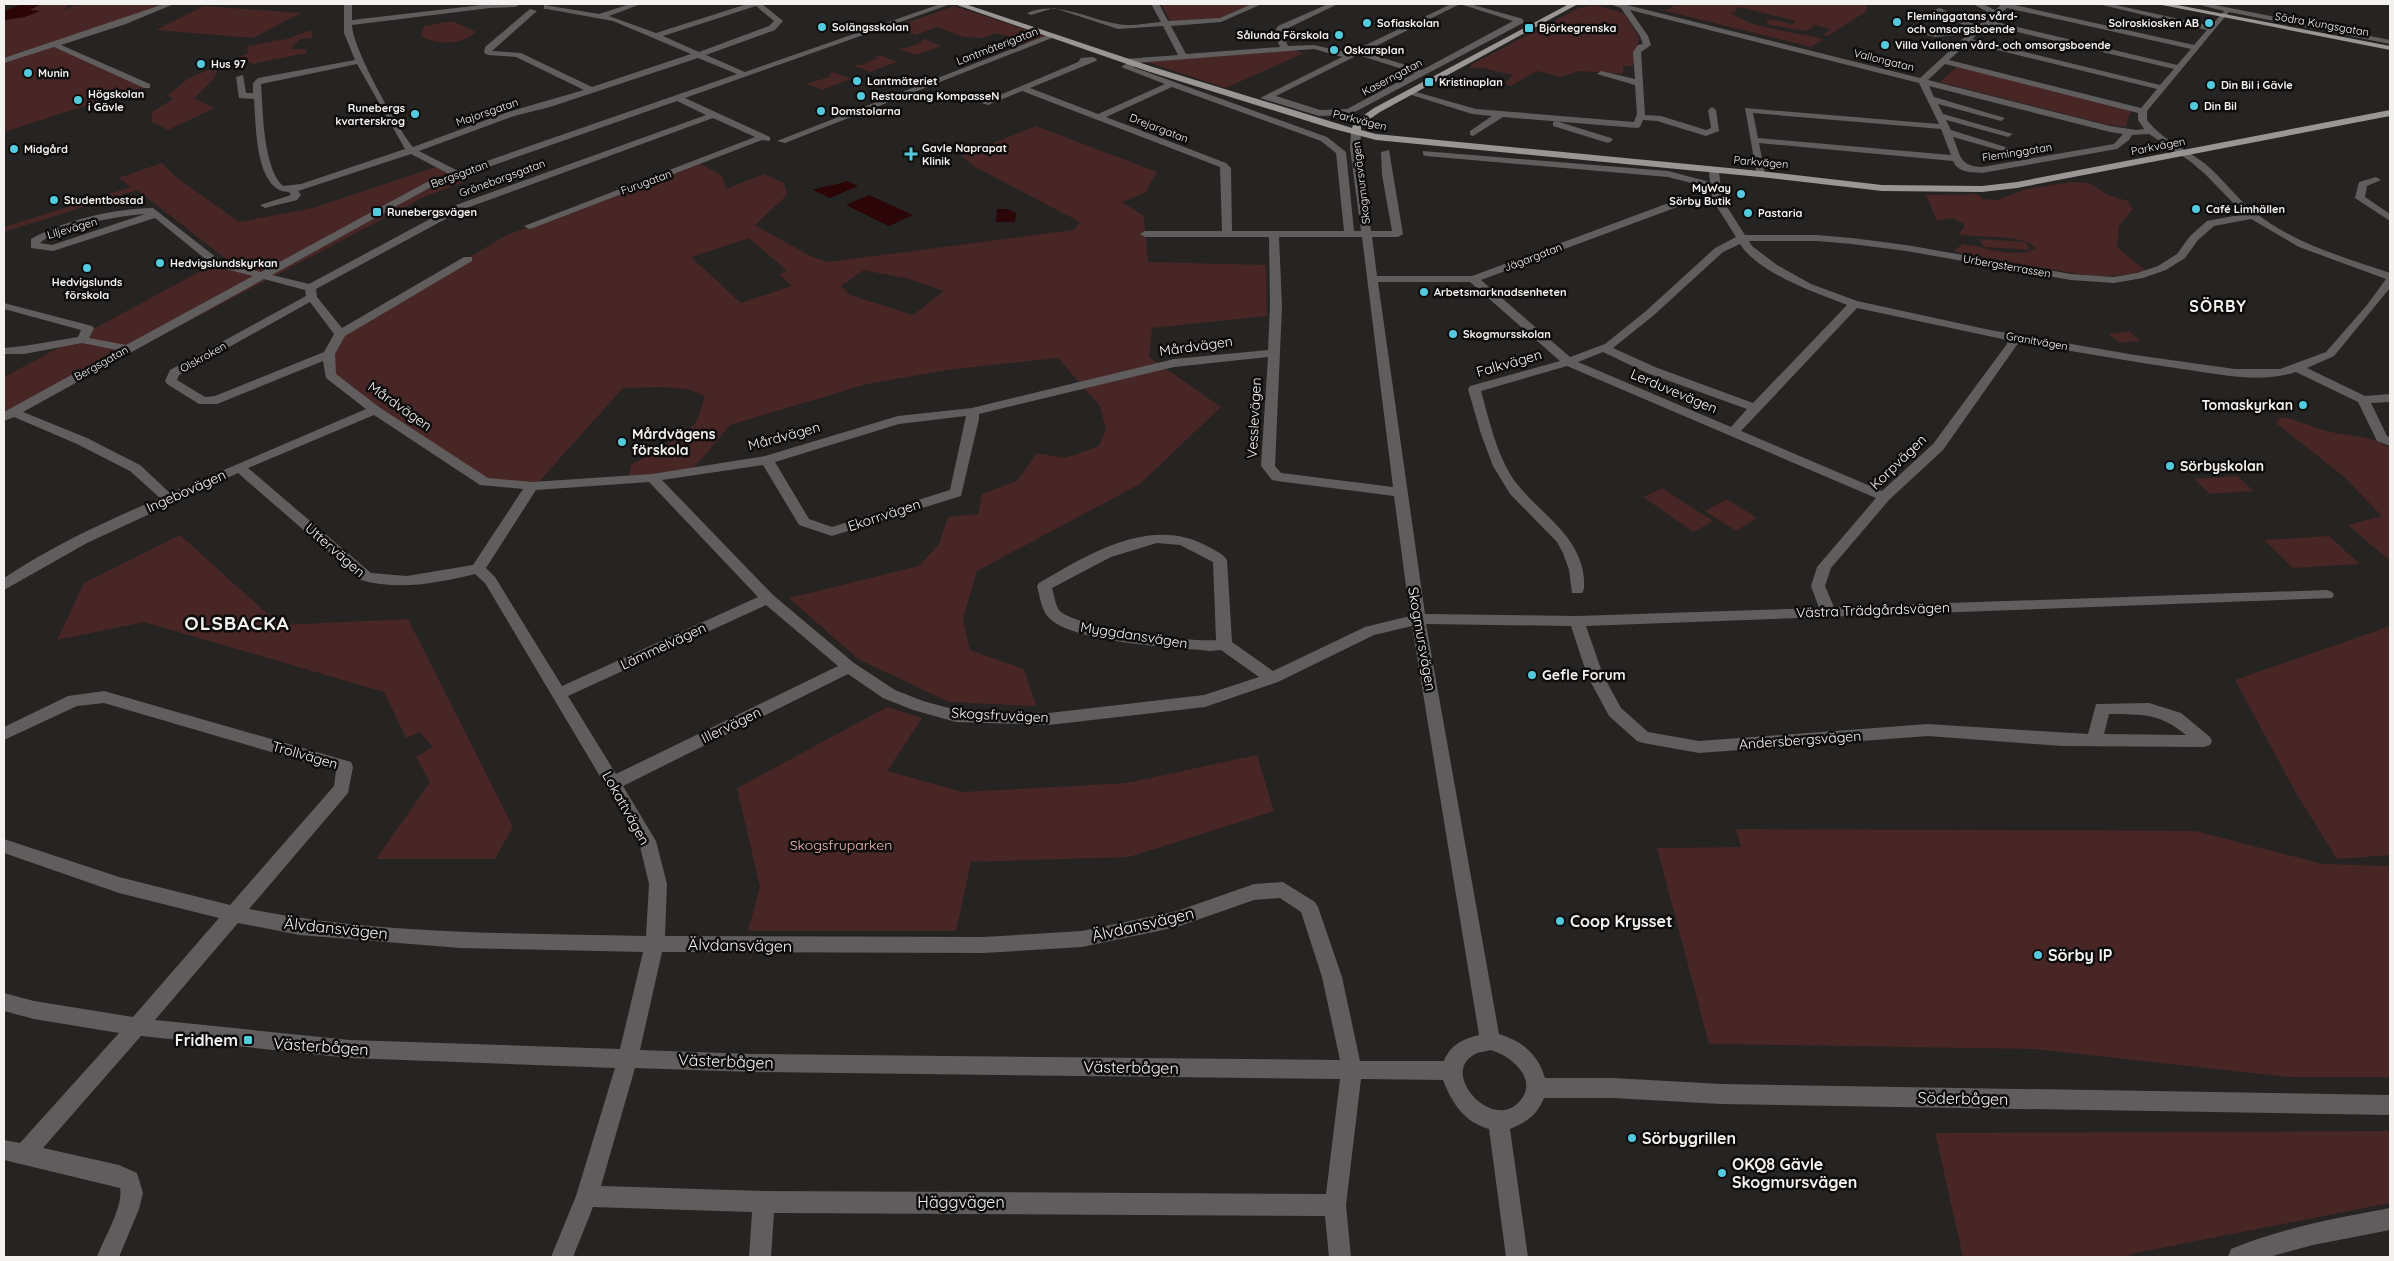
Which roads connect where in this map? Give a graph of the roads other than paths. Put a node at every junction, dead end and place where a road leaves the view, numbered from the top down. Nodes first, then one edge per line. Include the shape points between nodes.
1 (170, 4) edge
2 (348, 4) edge
3 (637, 4) edge
4 (754, 4) edge
5 (758, 4) edge
6 (947, 4) edge
7 (958, 4) edge
8 (1056, 4) edge
9 (1155, 4) edge
10 (1258, 4) edge
11 (1334, 4) edge
12 (1456, 4) edge
13 (1463, 4) edge
14 (1574, 4) edge
15 (1977, 4) edge
16 (2006, 4) edge
17 (2102, 4) edge
18 (2161, 4) edge
19 (2179, 4) edge
20 (2200, 4) edge
21 (517, 5) edge
22 (548, 5) edge
23 (1618, 5) edge
24 (1937, 10) dead end
25 (533, 11) junction
26 (1996, 13) junction
27 (1031, 14) dead end
28 (2224, 15) junction
29 (600, 16) junction
30 (1986, 22) junction
31 (348, 23) junction
32 (1166, 23) junction
33 (1912, 29) dead end
34 (2212, 29) junction
35 (1977, 30) junction
36 (656, 36) junction
37 (1053, 36) junction
38 (1965, 40) junction
39 (2030, 40) dead end
40 (55, 45) junction
41 (2390, 45) edge
42 (2196, 48) junction
43 (1285, 49) junction
44 (700, 54) junction
45 (1183, 56) junction
46 (1350, 56) junction
47 (4, 61) edge
48 (360, 61) junction
49 (1942, 61) junction
50 (1129, 62) junction
51 (1081, 64) dead end
52 (2178, 68) junction
53 (1423, 72) junction
54 (744, 74) junction
55 (1601, 74) dead end
56 (240, 77) dead end
57 (1922, 80) junction
58 (1639, 83) junction
59 (1170, 85) junction
60 (147, 86) dead end
61 (1022, 88) junction
62 (2162, 88) junction
63 (591, 90) junction
64 (1409, 93) junction
65 (258, 96) junction
66 (1268, 96) junction
67 (677, 98) junction
68 (1931, 99) junction
69 (1254, 102) junction
70 (985, 103) dead end
71 (1712, 110) dead end
72 (2143, 111) junction
73 (2390, 113) edge
74 (1500, 114) junction
75 (714, 115) junction
76 (1534, 116) junction
77 (1640, 116) junction
78 (1940, 116) junction
79 (1098, 117) junction
80 (2001, 118) dead end
81 (1946, 130) junction
82 (1356, 132) junction
83 (2128, 132) junction
84 (2149, 132) junction
85 (1473, 133) dead end
86 (2008, 134) dead end
87 (763, 137) junction
88 (1608, 140) dead end
89 (1754, 140) junction
90 (411, 150) junction
91 (2013, 151) dead end
92 (1386, 152) dead end
93 (1426, 153) dead end
94 (2185, 154) junction
95 (1956, 158) junction
96 (1714, 171) junction
97 (456, 174) junction
98 (1760, 174) junction
99 (2376, 180) dead end
100 (1716, 186) junction
101 (287, 189) junction
102 (1688, 202) dead end
103 (265, 205) dead end
104 (156, 214) junction
105 (2252, 216) junction
106 (2390, 218) edge
107 (529, 226) dead end
108 (1145, 234) dead end
109 (1228, 234) junction
110 (1274, 234) junction
111 (1349, 234) junction
112 (1368, 234) junction
113 (1744, 238) junction
114 (468, 259) dead end
115 (259, 276) junction
116 (2390, 277) edge
117 (1373, 279) junction
118 (1473, 280) junction
119 (2390, 281) edge
120 (311, 292) junction
121 (1854, 304) junction
122 (4, 306) edge
123 (340, 334) junction
124 (2013, 337) junction
125 (82, 340) junction
126 (1603, 348) junction
127 (127, 349) junction
128 (4, 351) edge
129 (1274, 353) junction
130 (329, 354) junction
131 (1568, 362) junction
132 (2297, 368) junction
133 (2390, 398) edge
134 (2363, 400) junction
135 (1756, 408) junction
136 (375, 410) junction
137 (972, 412) junction
138 (8, 415) edge
139 (1733, 432) junction
140 (2390, 442) edge
141 (767, 460) junction
142 (240, 468) junction
143 (652, 478) junction
144 (532, 486) junction
145 (1399, 492) junction
146 (1884, 497) junction
147 (168, 498) junction
148 (478, 570) junction
149 (4, 585) edge
150 (1576, 590) dead end
151 (2327, 595) dead end
152 (768, 598) junction
153 (1828, 612) junction
154 (1418, 620) junction
155 (1577, 621) junction
156 (1224, 644) junction
157 (849, 667) junction
158 (1272, 678) junction
159 (559, 694) junction
160 (4, 734) edge
161 (2095, 739) junction
162 (613, 783) junction
163 (4, 846) edge
164 (234, 914) junction
165 (654, 943) junction
166 (4, 1002) edge
167 (137, 1027) junction
168 (1490, 1041) junction
169 (629, 1058) junction
170 (1352, 1068) junction
171 (1451, 1071) junction
172 (1536, 1088) junction
173 (2390, 1105) edge
174 (1498, 1120) junction
175 (14, 1152) edge
176 (587, 1196) junction
177 (764, 1202) junction
178 (1335, 1205) junction
179 (2390, 1219) edge
180 (108, 1257) edge
181 (562, 1257) edge
182 (760, 1257) edge
183 (1340, 1257) edge
184 (1517, 1257) edge
185 (2239, 1257) edge

1 - 40 street
2 - 31 street
3 - 29 street
4 - 36 street
5 - 44 street, Majorsgatan via 779,21 772,28
6 - 54 street, Bergsgatan
7 - 37 main road, Parkvägen
8 - 27 street
8 - 32 street via 1118,27
9 - 32 street
10 - 32 street via 1221,20
11 - 43 street via 1281,28 1278,33
12 - 46 street
13 - 53 street, Kaserngatan via 1520,21
14 - 64 main road, Kaserngatan
15 - 26 street
16 - 26 street
16 - 42 street
17 - 34 street
18 - 28 main road, Södra Kungsgatan
19 - 28 main road, Södra Kungsgatan
20 - 41 street, Södra Kungsgatan
21 - 25 street via 515,8 519,11
21 - 31 street
22 - 25 street
22 - 29 street
23 - 57 street, Vallongatan
23 - 58 street via 1644,36 1647,45 1637,52
24 - 35 street
25 - 63 street via 488,49 488,54 518,55
26 - 30 street
28 - 34 street
28 - 41 main road, Södra Kungsgatan
29 - 36 street
30 - 35 street
30 - 52 street
31 - 48 street via 348,33
32 - 45 street
33 - 35 street via 1935,35
34 - 42 street
35 - 38 street
35 - 39 street
36 - 44 street
37 - 50 main road, Parkvägen
37 - 87 street, Lantmäterigatan via 778,142
38 - 49 street
38 - 62 street
40 - 47 street
40 - 60 street
42 - 52 street
43 - 45 street
43 - 46 street via 1314,47
44 - 54 street
44 - 63 street, Majorsgatan
45 - 50 street
46 - 53 street
46 - 66 street
48 - 65 street via 262,80 257,83
48 - 90 street via 394,126
49 - 57 street
49 - 72 street
50 - 59 street, Parkvägen via 1125,67
50 - 69 main road, Parkvägen
51 - 61 street
52 - 62 street
53 - 66 street, Kaserngatan via 1349,112 1337,114 1319,114
54 - 67 street, Bergsgatan
55 - 58 street
56 - 65 street via 242,96
57 - 68 street
57 - 83 street, Vallongatan
58 - 77 street
59 - 79 street
59 - 111 street, Parkvägen via 1336,146 1341,152
61 - 70 street
61 - 79 street, Drejargatan
62 - 72 street
63 - 90 street, Majorsgatan via 511,114
64 - 74 street via 1475,112
64 - 82 main road, Kaserngatan via 1357,124
65 - 101 street via 257,106 272,180
66 - 69 street
67 - 75 street
67 - 97 street, Bergsgatan
68 - 78 street
68 - 80 street
69 - 82 main road, Parkvägen
71 - 77 street via 1716,129 1706,133 1658,118
72 - 84 street via 2142,120
73 - 94 main road, Parkvägen
74 - 76 street
74 - 85 street
75 - 87 street
75 - 120 street, Gröneborgsgatan via 460,207
76 - 77 street via 1637,125
76 - 88 street
78 - 81 street
78 - 86 street
79 - 109 street, Drejargatan via 1223,165 1226,168
81 - 89 street via 1748,110
81 - 91 street
81 - 95 street
82 - 96 main road, Parkvägen via 1395,141
82 - 112 street, Skogmursvägen
83 - 84 street, Vallongatan
83 - 95 street, Fleminggatan via 2117,146 2000,168 1967,169
84 - 94 street
87 - 107 street, Furugatan
89 - 95 street
89 - 98 street
90 - 97 street
90 - 101 street, Majorsgatan
92 - 112 street, Skogmursvägen via 1398,234
93 - 100 street via 1668,174
94 - 98 main road, Parkvägen via 2054,180 1982,189 1882,188
94 - 105 street via 2203,166
96 - 98 main road, Parkvägen
96 - 100 street, Granitvägen
97 - 115 street, Bergsgatan via 405,196
99 - 106 street via 2362,184 2360,198
100 - 113 street, Granitvägen via 1717,199
101 - 103 street via 296,195 294,198
102 - 118 street, Jägargatan
104 - 104 street, Liljevägen via 148,211 89,221 42,236 35,241 35,246 53,248
104 - 115 street via 218,264
105 - 113 street, Urbergsterrassen via 2212,223 2194,238 2181,256 2162,268 2114,280 2071,277 1849,240
105 - 116 street via 2303,244
108 - 109 street
109 - 110 street
110 - 111 street
110 - 129 street, Vesslevägen
111 - 112 street
112 - 117 street, Skogmursvägen
113 - 121 street, Granitvägen via 1748,248 1781,273
113 - 126 street, Falkvägen via 1719,250 1650,313
114 - 123 street
115 - 120 street
115 - 127 street, Bergsgatan
117 - 118 street, Jägargatan
117 - 145 street, Skogmursvägen
118 - 131 street, Lerduvevägen
119 - 132 street, Granitvägen via 2330,354
120 - 123 street
120 - 130 street, Olskroken via 174,373 171,381 203,401 217,400
121 - 124 street, Granitvägen
121 - 135 street
122 - 125 street via 88,328
123 - 130 street
124 - 132 street, Granitvägen via 2235,373 2281,372
124 - 146 street, Korpvägen via 2013,344 1938,447
125 - 127 street
125 - 128 street
126 - 131 street, Falkvägen
126 - 135 street via 1650,370
127 - 138 street, Bergsgatan
129 - 137 street, Mårdvägen via 1174,363
129 - 145 street, Vesslevägen via 1268,466 1277,477
130 - 136 street, Mårdvägen via 330,375
131 - 139 street, Lerduvevägen
131 - 150 street, Falkvägen via 1474,389 1493,453 1506,478 1556,530 1578,572
132 - 134 street
133 - 134 street
134 - 140 street via 2382,438
135 - 139 street
136 - 142 street, Ingebovägen
136 - 144 street, Mårdvägen via 485,482
137 - 141 street, Mårdvägen via 898,420
137 - 141 street, Ekorrvägen via 956,493 832,532 804,522
138 - 147 street via 82,441 135,468
139 - 146 street, Lerduvevägen
141 - 143 street, Mårdvägen
142 - 147 street, Ingebovägen
142 - 148 street, Uttervägen via 366,577 380,582 450,576
143 - 144 street, Mårdvägen
143 - 152 street, Skogsfruvägen
144 - 148 street
145 - 154 street, Skogmursvägen
146 - 153 street, Korpvägen via 1824,567 1818,586
147 - 149 street, Ingebovägen via 75,542
148 - 159 street, Lokattvägen via 490,580
151 - 153 street, Västra Trädgårdsvägen
152 - 157 street, Skogsfruvägen
152 - 159 street, Lämmelvägen
153 - 155 street, Västra Trädgårdsvägen
154 - 155 street, Västra Trädgårdsvägen
154 - 158 street, Skogsfruvägen via 1370,632
154 - 168 street, Skogmursvägen
155 - 161 street, Andersbergsvägen via 1595,675 1615,712 1643,737 1699,747 1928,730 2062,740
156 - 156 street, Myggdansvägen via 1210,646 1070,625 1054,614 1044,586 1137,541 1171,538 1197,546 1220,560
156 - 158 street
157 - 158 street, Skogsfruvägen via 889,694 956,716 1049,719 1205,701
157 - 162 street, Illervägen
159 - 162 street, Lokattvägen
160 - 164 street, Trollvägen via 74,700 104,697 345,767 342,788
161 - 161 street, Andersbergsvägen via 2102,708 2149,708 2175,717 2204,741
162 - 165 street, Lokattvägen via 647,841 652,858 658,884
163 - 164 street, Älvdansvägen via 119,885
164 - 165 street, Älvdansvägen via 300,927 460,940
164 - 167 street, Trollvägen
165 - 169 street, Lokattvägen
165 - 170 street, Älvdansvägen via 973,946 1082,939 1177,919 1254,892 1283,890 1309,907 1332,977
166 - 167 street, Västerbågen
167 - 169 street, Västerbågen via 350,1050
167 - 175 street, Trollvägen
168 - 171 street via 1468,1046 1454,1061
168 - 172 street via 1517,1051 1534,1075
169 - 170 street, Västerbågen via 752,1063
169 - 176 street, Lokattvägen
170 - 171 street, Västerbågen
170 - 178 street, Älvdansvägen
171 - 174 street via 1459,1098 1469,1109
172 - 173 street, Söderbågen
172 - 174 street via 1534,1099 1520,1115
174 - 184 street
175 - 180 street via 129,1181 132,1193 128,1209
176 - 177 street, Häggvägen
176 - 181 street, Lokattvägen
177 - 178 street, Häggvägen
177 - 182 street
178 - 183 street, Älvdansvägen
179 - 185 street via 2336,1228

